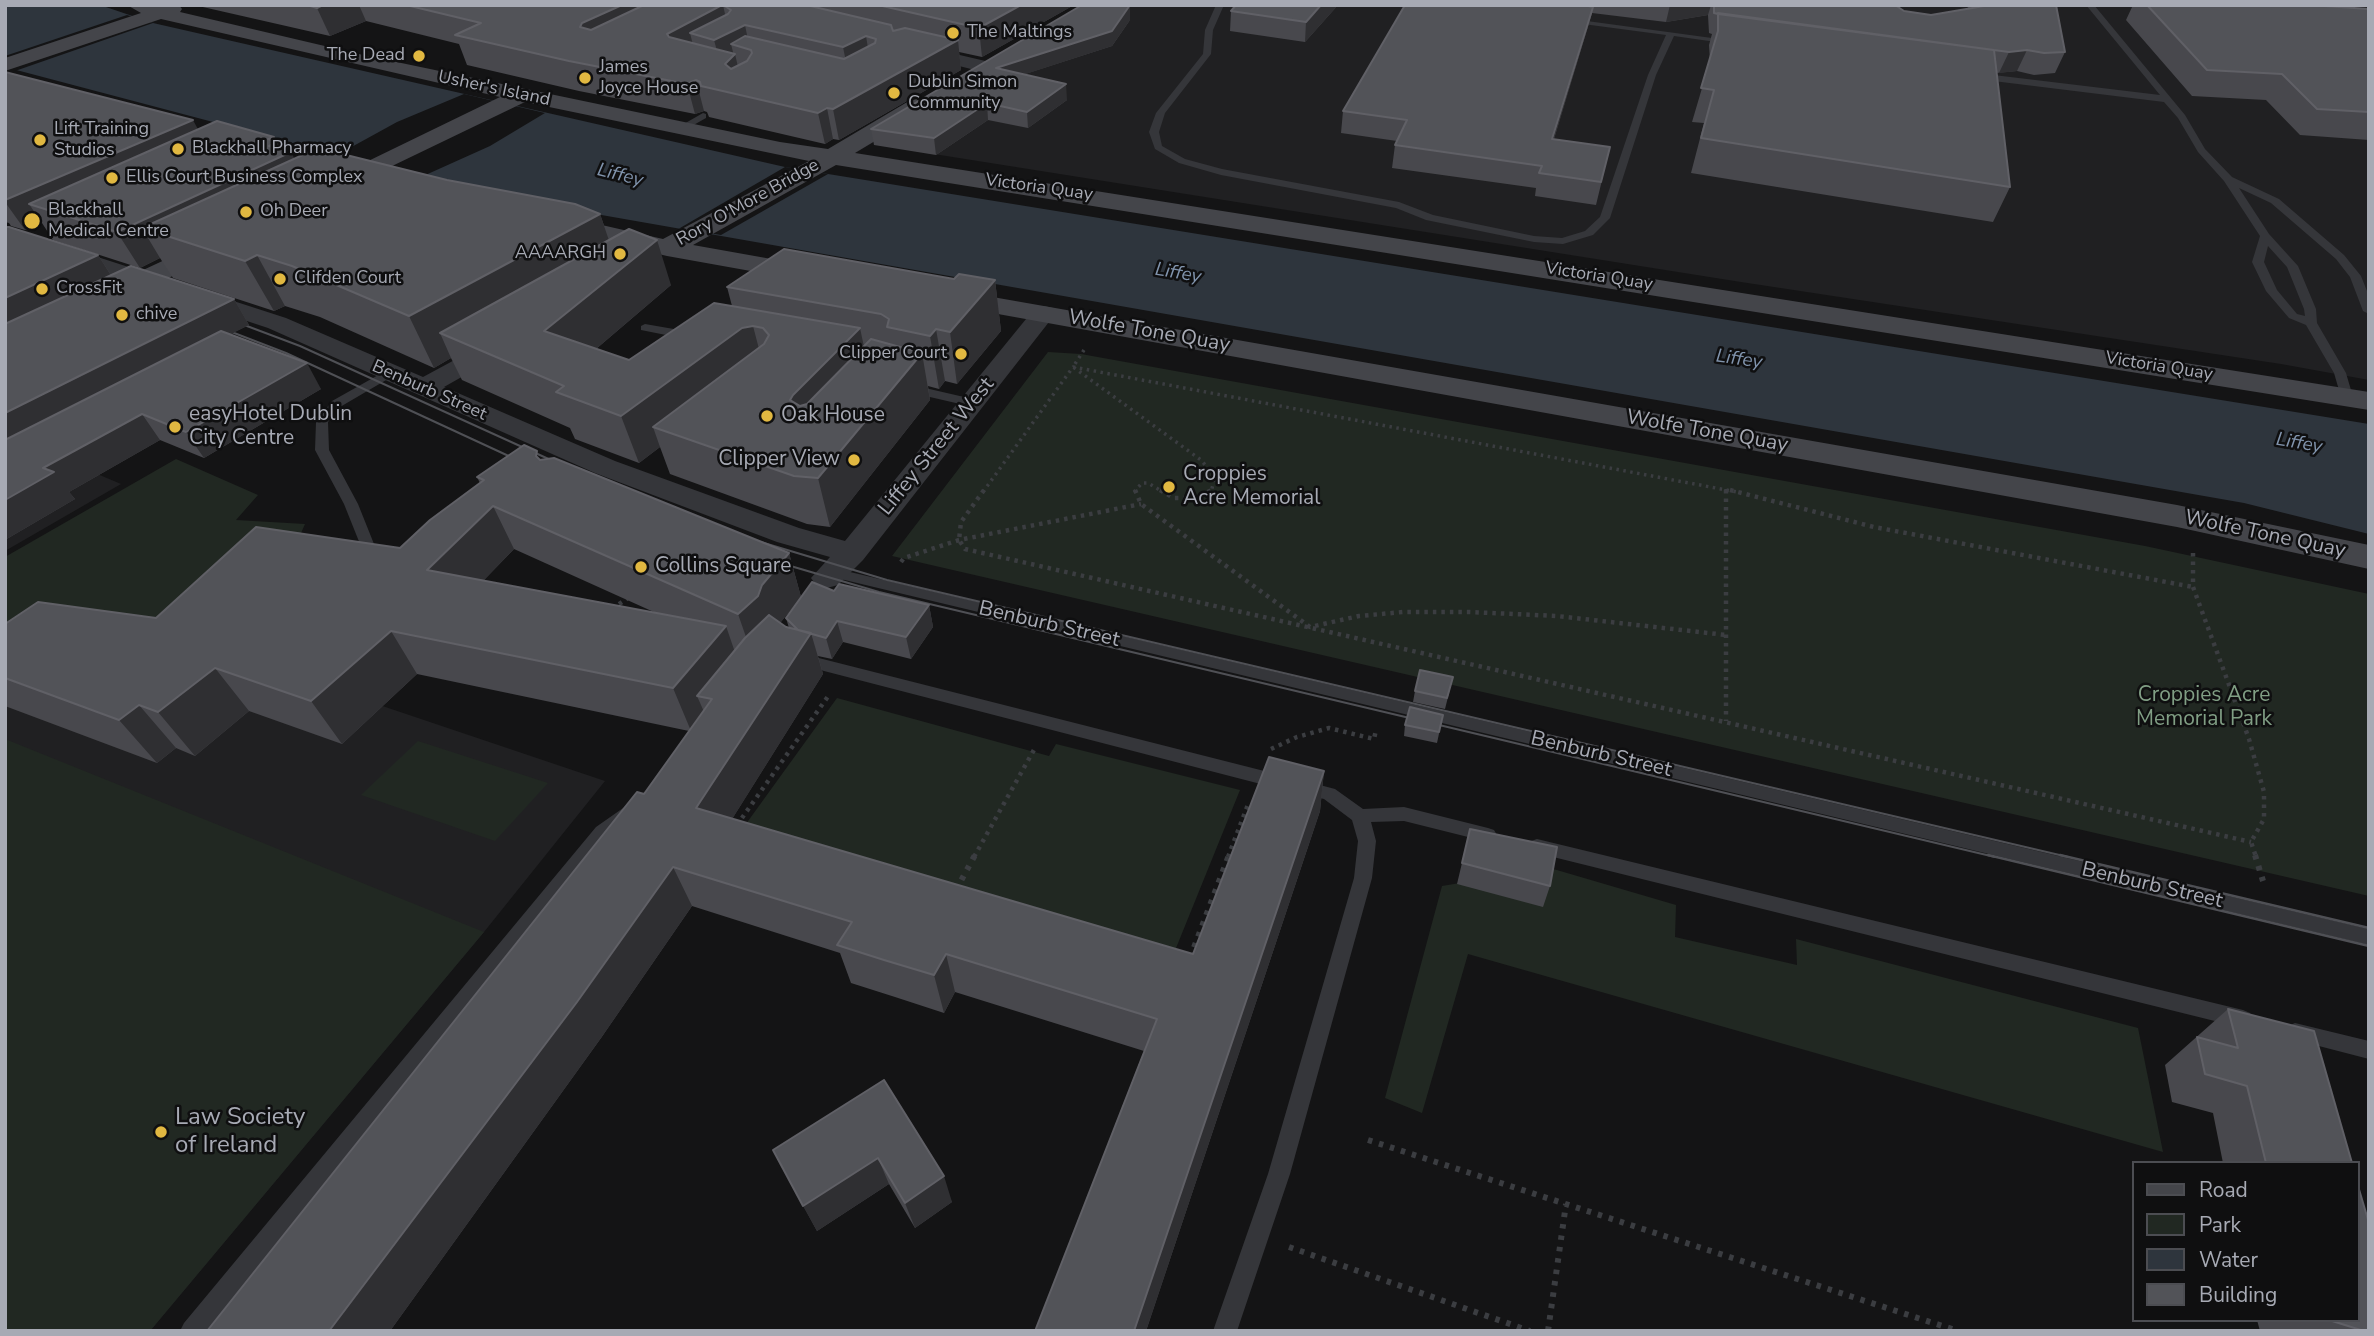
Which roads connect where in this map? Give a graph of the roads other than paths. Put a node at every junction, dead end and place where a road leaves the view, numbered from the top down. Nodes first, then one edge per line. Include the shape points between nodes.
1 (184, 5) edge
2 (1220, 5) edge
3 (2090, 5) edge
4 (147, 12) edge
5 (1555, 18) edge
6 (1671, 34) junction
7 (1736, 42) edge
8 (906, 49) edge
9 (1007, 55) edge
10 (5, 65) edge
11 (987, 66) junction
12 (1962, 74) edge
13 (5, 78) edge
14 (963, 80) edge
15 (28, 84) edge
16 (940, 93) edge
17 (512, 99) junction
18 (2166, 99) junction
19 (703, 116) edge
20 (680, 129) junction
21 (820, 163) junction
22 (319, 165) edge
23 (368, 171) junction
24 (2228, 179) junction
25 (394, 186) edge
26 (316, 195) edge
27 (531, 217) edge
28 (52, 229) edge
29 (236, 234) edge
30 (2265, 236) junction
31 (12, 241) edge
32 (667, 248) junction
33 (637, 265) edge
34 (145, 278) junction
35 (840, 279) edge
36 (921, 293) edge
37 (80, 310) edge
38 (2369, 311) edge
39 (1044, 313) junction
40 (276, 323) junction
41 (2311, 323) junction
42 (645, 328) dead end
43 (517, 335) edge
44 (248, 338) edge
45 (698, 338) edge
46 (388, 373) junction
47 (896, 385) edge
48 (423, 388) junction
49 (2358, 399) edge
50 (973, 403) junction
51 (665, 461) edge
52 (640, 480) junction
53 (371, 554) edge
54 (2369, 556) edge
55 (832, 573) junction
56 (788, 651) edge
57 (642, 799) edge
58 (1360, 816) junction
59 (2369, 937) edge
60 (2369, 1050) edge
61 (195, 1330) edge
62 (1225, 1331) edge

1 - 4 main road
2 - 6 lane via 1209,30 1207,54 1161,113 1154,132 1158,146 1221,173 1399,205 1430,218 1534,239 1563,241 1588,233 1605,218 1651,75
3 - 18 lane
4 - 10 main road
4 - 17 main road, Usher's Island
5 - 6 lane
6 - 7 lane
8 - 11 street
9 - 11 main road
11 - 14 main road
12 - 18 lane
13 - 15 main road
16 - 21 main road, Rory O'More Bridge
17 - 20 main road, Usher's Island
17 - 23 main road
18 - 24 lane via 2201,150
19 - 20 lane
20 - 21 main road, Usher's Island
21 - 32 main road, Rory O'More Bridge
21 - 49 main road, Victoria Quay via 1116,200
22 - 23 main road
23 - 25 main road
23 - 26 main road
24 - 30 lane
24 - 38 lane via 2275,201 2340,257 2355,276
27 - 32 main road
28 - 31 street
29 - 34 main road
30 - 41 lane via 2292,266
30 - 41 lane via 2258,262 2272,291 2292,316
31 - 34 street, Benburb Street
32 - 33 street
32 - 35 main road
34 - 37 main road
34 - 40 street, Benburb Street
36 - 39 main road, Wolfe Tone Quay
39 - 50 street, Liffey Street West
39 - 54 main road, Wolfe Tone Quay via 2164,514
40 - 44 street
40 - 46 street, Benburb Street
41 - 49 lane
42 - 45 lane
43 - 48 street
46 - 48 street, Benburb Street
46 - 53 lane via 336,404 322,422 322,450
47 - 50 lane
48 - 52 street, Benburb Street via 598,472
50 - 55 street, Liffey Street West
51 - 52 street
52 - 55 street, Benburb Street via 788,536
55 - 59 lane, Benburb Street
56 - 58 lane via 814,664 1329,794
57 - 61 lane via 602,832
58 - 60 lane via 1404,814
58 - 62 lane via 1367,841 1363,878 1279,1174

